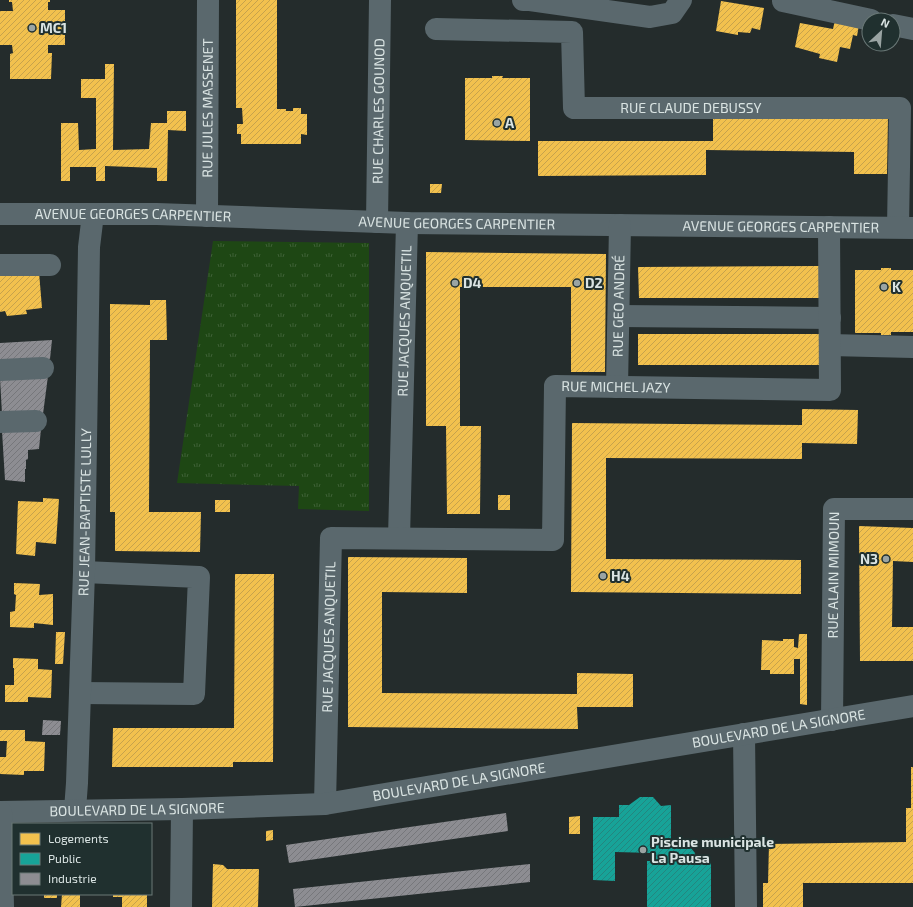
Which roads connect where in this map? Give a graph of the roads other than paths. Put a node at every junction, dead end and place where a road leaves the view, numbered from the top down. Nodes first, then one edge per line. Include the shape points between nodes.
1 (208, 0) edge
2 (380, 0) edge
3 (523, 0) edge
4 (681, 0) edge
5 (782, 1) edge
6 (861, 18) edge
7 (901, 27) edge
8 (436, 29) dead end
9 (913, 29) edge
10 (0, 214) edge
11 (93, 214) junction
12 (207, 216) junction
13 (377, 222) junction
14 (407, 223) junction
15 (620, 225) junction
16 (829, 227) junction
17 (906, 228) edge
18 (0, 265) edge
19 (50, 265) dead end
20 (619, 316) junction
21 (830, 318) junction
22 (830, 345) junction
23 (913, 347) edge
24 (43, 368) dead end
25 (0, 370) edge
26 (618, 386) junction
27 (36, 420) dead end
28 (0, 422) edge
29 (913, 509) edge
30 (399, 538) junction
31 (553, 540) joint
32 (84, 572) junction
33 (80, 693) junction
34 (913, 706) edge
35 (832, 720) junction
36 (744, 734) junction
37 (325, 804) junction
38 (182, 809) junction
39 (75, 810) junction
40 (0, 812) edge
41 (3, 907) edge
42 (181, 907) edge
43 (746, 907) edge

1 - 12 street, RUE JULES MASSENET
2 - 13 street, RUE CHARLES GOUNOD
3 - 4 street via 650,17 672,13
5 - 6 street
7 - 9 street
8 - 17 street, RUE CLAUDE DEBUSSY via 572,32 574,108 900,108
10 - 11 street, AVENUE GEORGES CARPENTIER
11 - 12 street, AVENUE GEORGES CARPENTIER
11 - 32 street, RUE JEAN-BAPTISTE LULLY via 89,247
12 - 13 street, AVENUE GEORGES CARPENTIER
13 - 14 street, AVENUE GEORGES CARPENTIER
14 - 15 street, AVENUE GEORGES CARPENTIER
14 - 30 street, RUE JACQUES ANQUETIL
15 - 16 street, AVENUE GEORGES CARPENTIER
15 - 20 street, RUE GEO ANDRÉ
16 - 17 street, AVENUE GEORGES CARPENTIER
16 - 21 street
18 - 19 street
20 - 21 street
20 - 26 street, RUE GEO ANDRÉ
21 - 22 street
22 - 23 street
22 - 26 street, RUE MICHEL JAZY via 830,390
24 - 25 street
26 - 31 street, RUE MICHEL JAZY via 555,386
27 - 28 street
29 - 35 street, RUE ALAIN MIMOUN via 834,509
30 - 31 street, RUE JACQUES ANQUETIL
30 - 37 street, RUE JACQUES ANQUETIL via 331,538
32 - 33 street, RUE JEAN-BAPTISTE LULLY
32 - 33 street via 199,577 194,694
33 - 39 street, RUE JEAN-BAPTISTE LULLY
34 - 35 street, BOULEVARD DE LA SIGNORE
35 - 36 street, BOULEVARD DE LA SIGNORE
36 - 37 street, BOULEVARD DE LA SIGNORE
36 - 43 street
37 - 38 street, BOULEVARD DE LA SIGNORE
38 - 39 street, BOULEVARD DE LA SIGNORE
38 - 42 street
39 - 40 street, BOULEVARD DE LA SIGNORE
40 - 41 street

